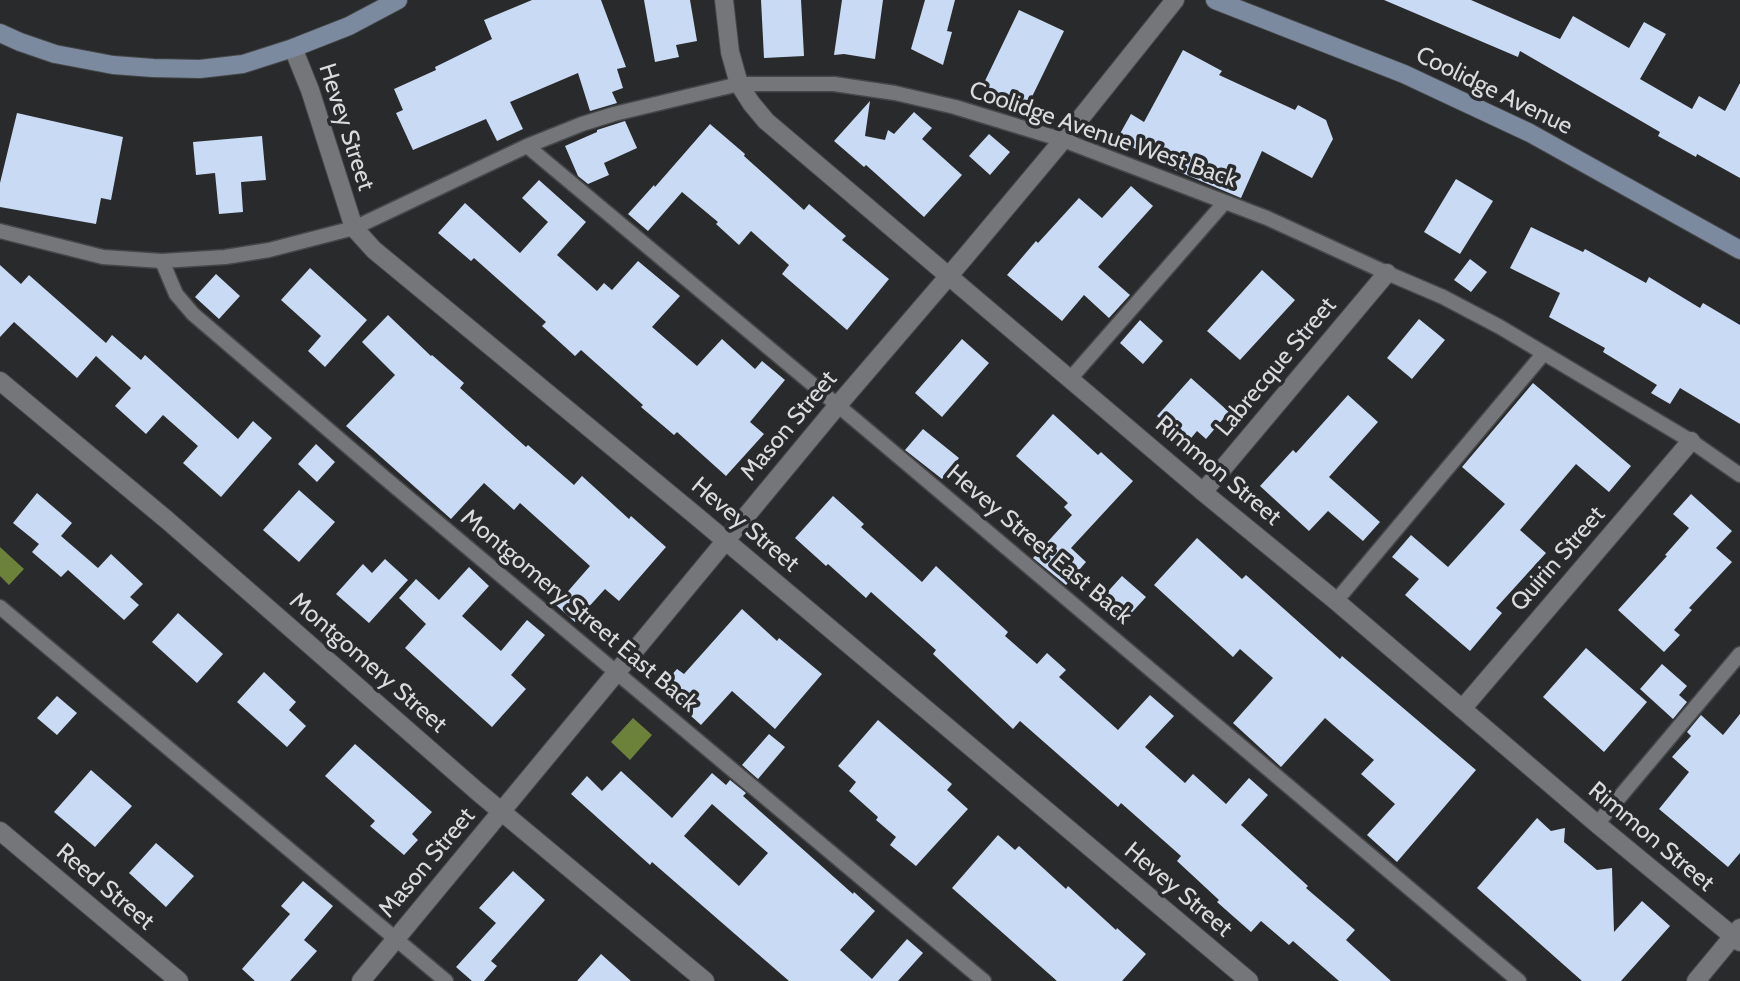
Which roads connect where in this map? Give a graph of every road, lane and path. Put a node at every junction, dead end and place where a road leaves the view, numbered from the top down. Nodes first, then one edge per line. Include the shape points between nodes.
1 (398, 0) edge
2 (724, 0) edge
3 (1175, 0) edge
4 (1215, 0) edge
5 (0, 33) edge
6 (293, 48) junction
7 (739, 84) junction
8 (1063, 140) junction
9 (527, 146) junction
10 (1224, 202) junction
11 (354, 228) junction
12 (0, 231) edge
13 (1740, 250) edge
14 (162, 261) junction
15 (1387, 274) junction
16 (949, 276) junction
17 (1544, 353) junction
18 (1070, 379) junction
19 (0, 381) edge
20 (838, 405) junction
21 (1691, 441) junction
22 (1740, 475) edge
23 (1203, 492) junction
24 (726, 541) junction
25 (1336, 601) junction
26 (0, 607) edge
27 (1740, 654) edge
28 (617, 672) junction
29 (1462, 709) junction
30 (501, 812) junction
31 (1597, 824) junction
32 (0, 831) edge
33 (1738, 936) edge
34 (396, 939) junction
35 (179, 981) edge
36 (360, 981) edge
37 (446, 981) edge
38 (705, 981) edge
39 (984, 981) edge
40 (1249, 981) edge
41 (1519, 981) edge
42 (1696, 981) edge

1 - 6 street
2 - 7 street, Rimmon Street
3 - 8 street, Mason Street
4 - 13 street, Coolidge Avenue via 1404,74 1530,133
5 - 6 street via 55,54 153,68 243,64
6 - 11 street, Hevey Street
7 - 8 lane, Coolidge Avenue West Back via 834,84 895,93
7 - 9 lane, Coolidge Avenue West Back via 614,114
7 - 16 street, Rimmon Street via 766,121
8 - 10 lane, Coolidge Avenue West Back
8 - 16 street, Mason Street
9 - 11 lane, Coolidge Avenue West Back
9 - 20 lane, Hevey Street East Back
10 - 15 lane, Coolidge Avenue West Back
10 - 18 lane
11 - 14 lane, Coolidge Avenue West Back via 269,250
11 - 24 street, Hevey Street via 374,250
12 - 14 lane, Coolidge Avenue West Back via 103,257
14 - 28 lane, Montgomery Street East Back via 176,294 193,314
15 - 17 lane, Coolidge Avenue West Back via 1443,297
15 - 23 street, Labrecque Street
16 - 18 street, Rimmon Street
16 - 20 street, Mason Street
17 - 21 lane, Coolidge Avenue West Back
17 - 25 lane
18 - 23 street, Rimmon Street
19 - 30 street, Montgomery Street via 167,520
20 - 24 street, Mason Street
20 - 41 lane, Hevey Street East Back
21 - 22 lane, Coolidge Avenue West Back
21 - 29 street, Quirin Street
23 - 25 street, Rimmon Street
24 - 28 street, Mason Street
24 - 40 street, Hevey Street
25 - 29 street, Rimmon Street
26 - 34 lane
27 - 31 lane
28 - 30 street, Mason Street
28 - 39 lane, Montgomery Street East Back
29 - 31 street, Rimmon Street
30 - 34 street, Mason Street
30 - 38 street, Montgomery Street
31 - 33 street, Rimmon Street
32 - 35 street, Reed Street
33 - 42 street
34 - 36 street, Mason Street
34 - 37 lane

